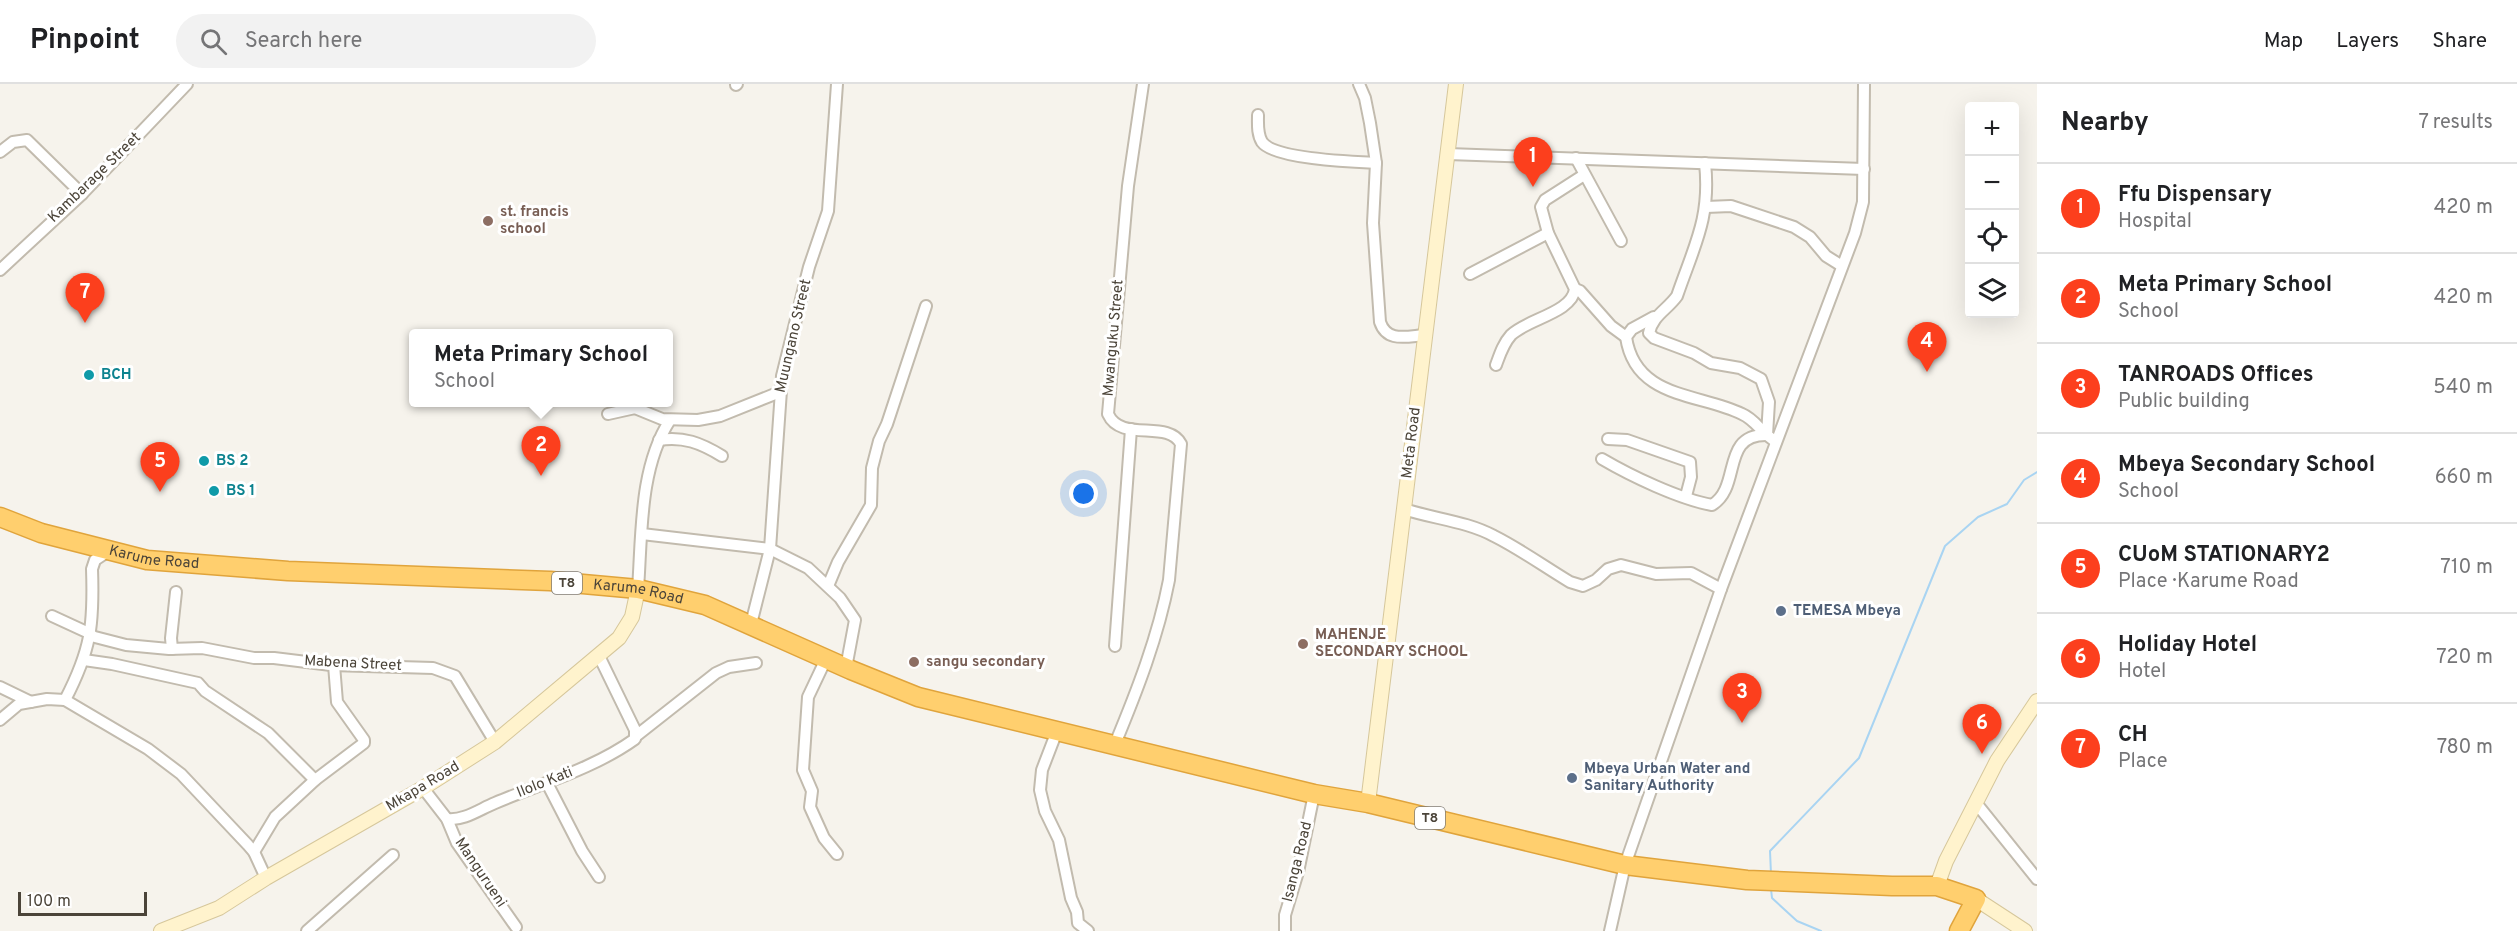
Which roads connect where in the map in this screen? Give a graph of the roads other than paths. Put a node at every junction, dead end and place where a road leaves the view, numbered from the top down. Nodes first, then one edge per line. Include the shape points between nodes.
1 (170, 84) edge
2 (188, 84) edge
3 (837, 84) edge
4 (1143, 84) edge
5 (1359, 84) edge
6 (1456, 84) edge
7 (1864, 84) edge
8 (178, 94) junction
9 (1258, 115) dead end
10 (0, 152) edge
11 (1448, 154) junction
12 (1576, 158) junction
13 (1376, 163) junction
14 (1705, 163) junction
15 (1864, 169) junction
16 (1584, 175) junction
17 (82, 194) junction
18 (1706, 207) junction
19 (1548, 233) junction
20 (1621, 241) dead end
21 (1842, 267) junction
22 (0, 270) edge
23 (1470, 274) dead end
24 (1575, 289) junction
25 (926, 306) dead end
26 (1654, 317) junction
27 (1426, 335) junction
28 (1626, 337) junction
29 (1496, 365) dead end
30 (780, 392) junction
31 (608, 414) dead end
32 (670, 420) junction
33 (1131, 429) junction
34 (1771, 438) junction
35 (1608, 439) dead end
36 (659, 440) junction
37 (722, 456) dead end
38 (1602, 459) dead end
39 (1686, 496) junction
40 (1404, 509) junction
41 (0, 517) edge
42 (642, 534) junction
43 (770, 549) junction
44 (110, 550) junction
45 (828, 586) junction
46 (638, 589) junction
47 (1721, 589) junction
48 (176, 592) dead end
49 (52, 616) dead end
50 (751, 624) junction
51 (91, 635) junction
52 (1115, 646) dead end
53 (171, 649) junction
54 (599, 656) junction
55 (826, 659) junction
56 (84, 660) junction
57 (756, 663) dead end
58 (334, 665) junction
59 (846, 668) junction
60 (0, 687) edge
61 (65, 700) junction
62 (2037, 701) edge
63 (32, 702) junction
64 (0, 720) edge
65 (1057, 731) junction
66 (636, 736) junction
67 (495, 742) junction
68 (1115, 744) junction
69 (315, 780) junction
70 (547, 783) junction
71 (423, 789) junction
72 (1314, 794) junction
73 (1368, 803) junction
74 (1976, 803) junction
75 (447, 819) junction
76 (254, 852) junction
77 (837, 854) dead end
78 (393, 855) dead end
79 (1625, 865) junction
80 (599, 877) dead end
81 (266, 878) junction
82 (2037, 879) edge
83 (1937, 886) junction
84 (1977, 899) junction
85 (190, 926) edge
86 (516, 927) dead end
87 (161, 931) edge
88 (306, 931) edge
89 (1088, 931) edge
90 (1285, 931) edge
91 (1610, 931) edge
92 (1959, 931) edge
93 (2025, 931) edge

1 - 8 street
2 - 8 street, Kambarage Street
3 - 30 street, Muungano Street via 828,211 790,339
4 - 33 street, Mwanguku Street via 1128,186 1108,414 1120,427
5 - 13 street
6 - 11 street, Meta Road
7 - 15 street
8 - 17 street, Kambarage Street
9 - 13 street via 1262,142 1272,150
10 - 17 street via 13,142 27,140
11 - 12 street
11 - 27 street, Meta Road
12 - 14 street
12 - 16 street
13 - 27 street via 1373,223 1380,322 1389,336
14 - 15 street
14 - 18 street
15 - 21 street via 1863,202
16 - 19 street via 1541,204
16 - 20 street
17 - 22 street, Kambarage Street
18 - 21 street via 1731,206 1794,227
18 - 26 street via 1702,231 1677,296
19 - 23 street
19 - 24 street
21 - 34 street
24 - 28 street
24 - 29 street via 1566,305 1512,334
25 - 45 street via 879,441 872,468 871,504
26 - 28 street via 1632,329
26 - 34 street via 1649,330 1654,338 1761,379 1769,402
27 - 40 street, Meta Road
28 - 34 street via 1634,360 1658,386 1743,414
30 - 32 street via 720,416
30 - 43 street, Muungano Street
31 - 32 street via 635,408
32 - 36 street
33 - 52 street
33 - 68 street, Mwanguku Street via 1170,434 1181,444 1165,601
34 - 39 street via 1752,436 1743,441 1724,492 1715,504
34 - 47 street
35 - 39 street via 1627,440 1690,462
36 - 37 street via 688,440
36 - 42 street via 649,470
38 - 39 street via 1626,473
40 - 47 street via 1459,522 1494,536 1583,586 1621,565 1656,574 1691,573
40 - 73 street, Meta Road
41 - 44 highway, Karume Road / T8 via 41,533
42 - 43 street
42 - 46 street
43 - 45 street via 808,568
43 - 50 street, Muungano Street
44 - 46 highway, Karume Road / T8 via 147,560 299,572 550,581
44 - 51 street via 95,560 92,570
45 - 59 street via 855,620
46 - 50 highway, Karume Road / T8 via 705,605
46 - 54 street, Mkapa Road via 632,617 619,638
47 - 79 street
48 - 53 street
49 - 51 street, Mabena Street
50 - 55 highway, Karume Road / T8
51 - 53 street, Mabena Street via 126,645
51 - 56 street
53 - 58 street, Mabena Street via 202,648 254,658
54 - 66 street
54 - 67 street, Mkapa Road
55 - 59 highway, Karume Road / T8
55 - 77 street via 808,697 803,770 812,791 810,807 824,838
56 - 61 street
56 - 69 street via 198,683 268,733
57 - 66 street, Ilolo Kati via 716,673
58 - 67 street, Mabena Street via 434,668 448,672 455,676
58 - 69 street via 337,702 365,741
59 - 65 highway, Karume Road / T8 via 918,697
60 - 63 street
61 - 63 street
61 - 76 street via 148,749 181,774
62 - 74 street via 1997,760
63 - 64 street via 19,704
65 - 68 highway, Karume Road / T8
65 - 89 street via 1042,771 1040,790 1059,840 1078,922
66 - 70 street, Ilolo Kati via 591,764
67 - 71 street, Mkapa Road
68 - 72 highway, T8
69 - 76 street via 270,823
70 - 75 street, Ilolo Kati via 465,817
70 - 80 street
71 - 75 street, Mangurueni
71 - 81 street, Mkapa Road
72 - 73 highway, T8
72 - 90 street, Isanga Road via 1285,915
73 - 79 highway, T8
74 - 82 street
74 - 83 street
75 - 86 street, Mangurueni via 457,843
76 - 81 street
78 - 88 street
79 - 83 highway, T8 via 1747,880
79 - 91 street
81 - 85 street, Mkapa Road
83 - 84 highway, T8
84 - 92 highway
84 - 93 street
85 - 87 street, Mkapa Road

